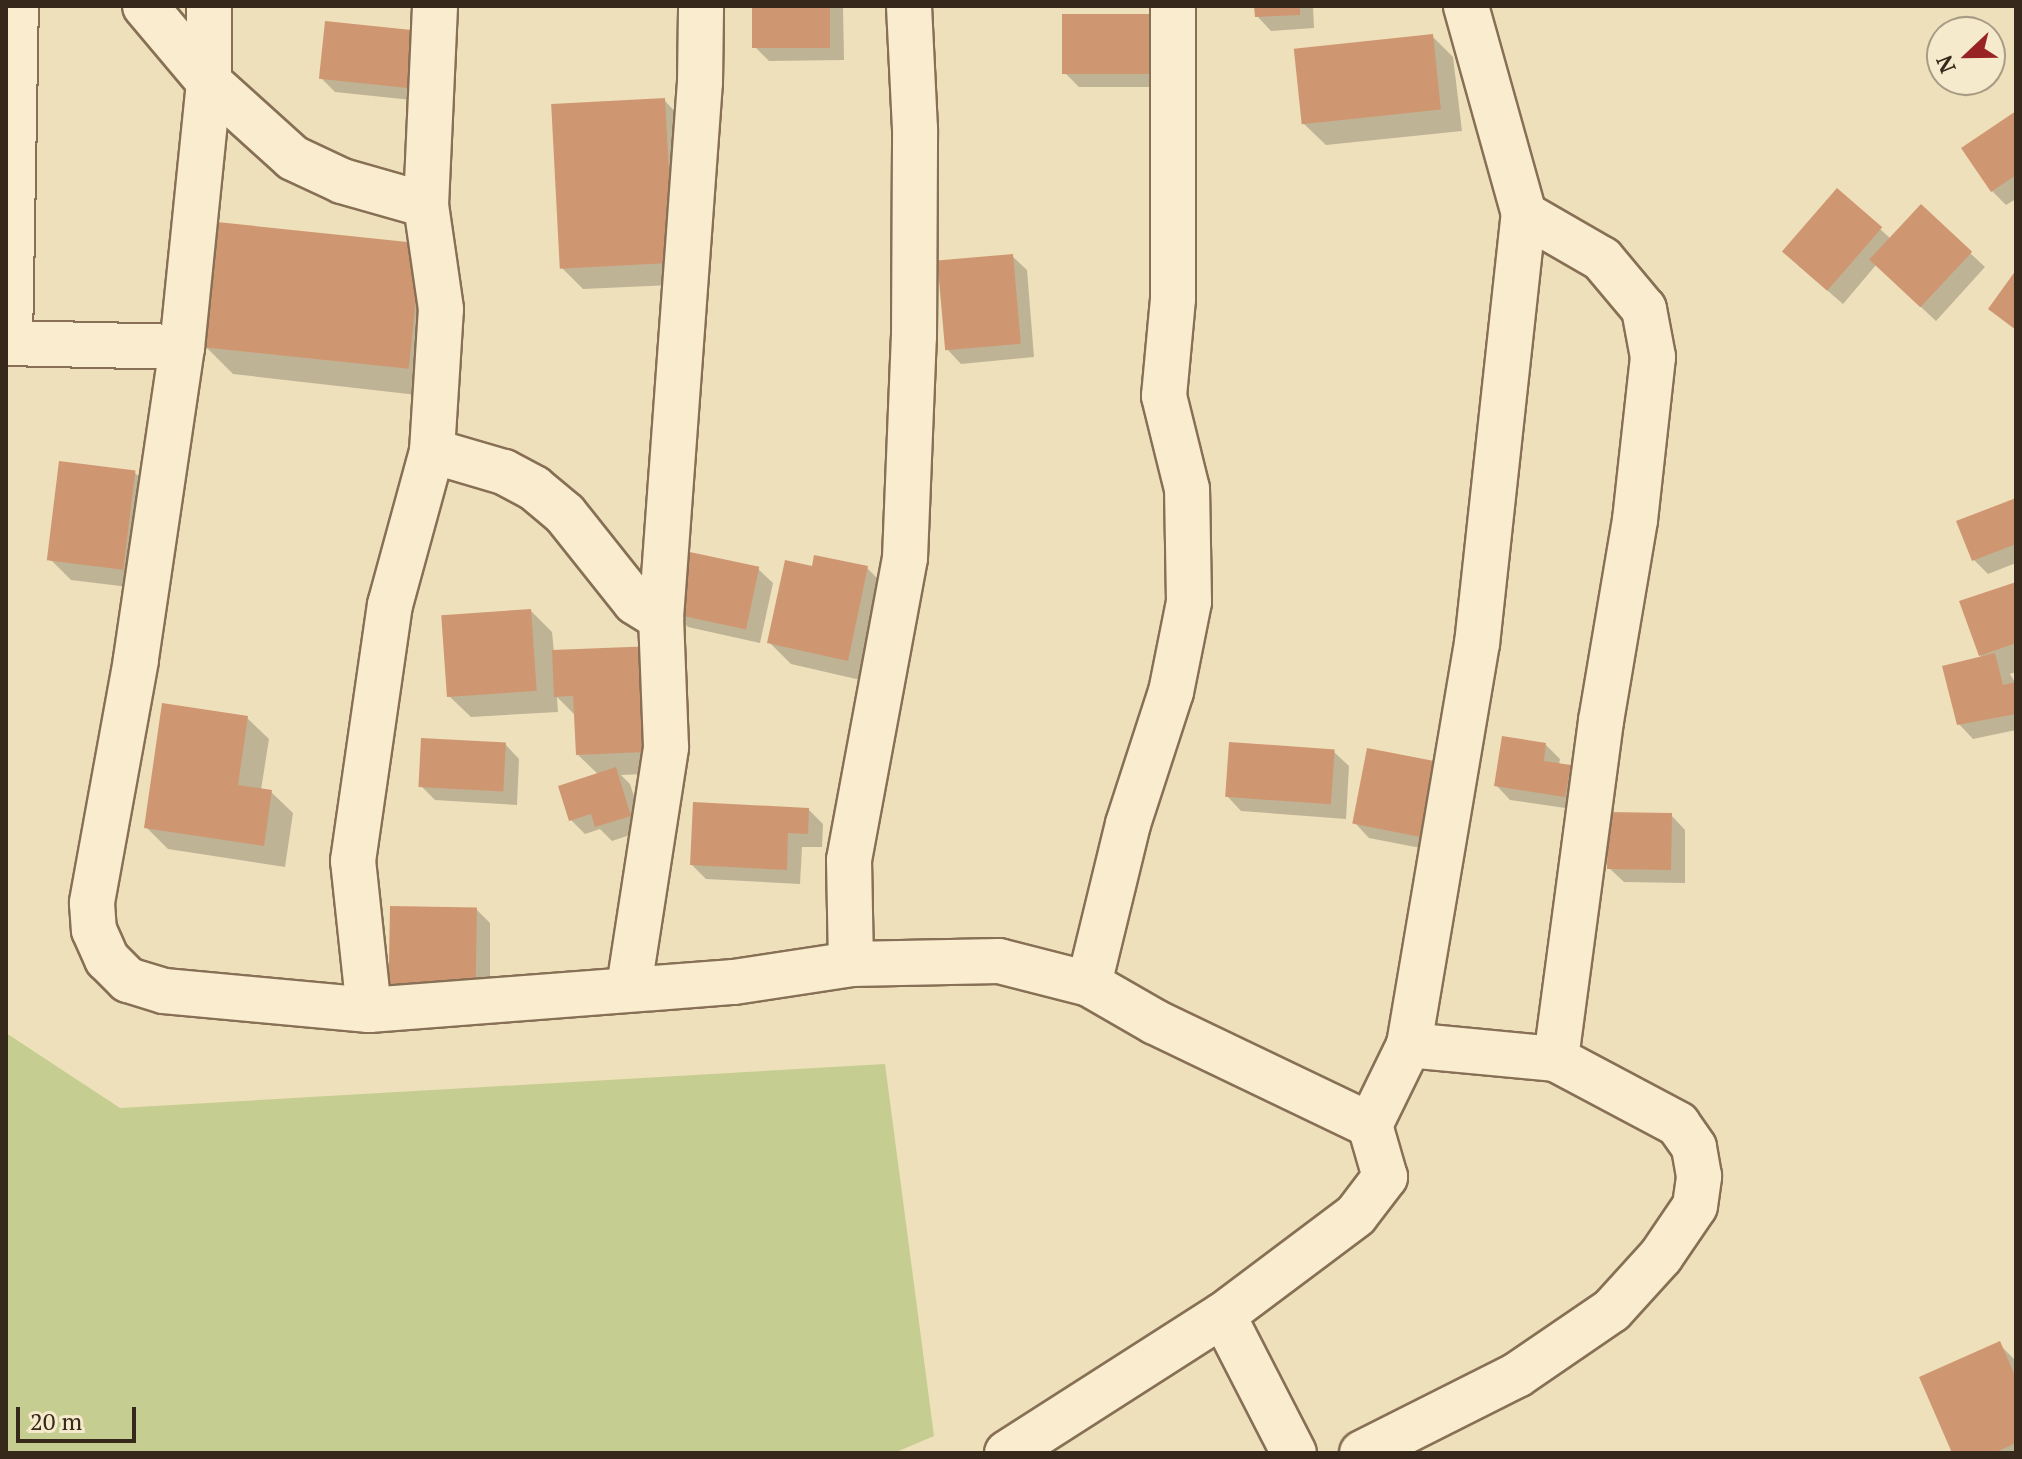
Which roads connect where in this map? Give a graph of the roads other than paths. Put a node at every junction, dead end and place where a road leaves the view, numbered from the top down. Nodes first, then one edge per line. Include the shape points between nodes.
1 (16, 6) edge
2 (145, 6) edge
3 (209, 6) edge
4 (435, 6) edge
5 (701, 6) edge
6 (909, 6) edge
7 (1173, 6) edge
8 (1466, 6) edge
9 (209, 82) junction
10 (426, 205) junction
11 (1524, 214) junction
12 (8, 342) edge
13 (182, 347) junction
14 (432, 451) junction
15 (661, 618) junction
16 (851, 964) junction
17 (1089, 984) junction
18 (629, 987) junction
19 (369, 1010) junction
20 (1409, 1045) junction
21 (1556, 1059) junction
22 (1370, 1125) junction
23 (1223, 1315) junction
24 (1007, 1453) edge
25 (1294, 1453) edge
26 (1362, 1453) edge

1 - 12 street
2 - 9 street via 176,36
3 - 9 street
4 - 10 street
5 - 15 street
6 - 16 street via 915,129 914,321 905,558 849,860
7 - 17 street via 1173,299 1164,396 1187,489 1189,602 1171,692 1128,824
8 - 11 street
9 - 10 street via 293,158 342,181
9 - 13 street
10 - 14 street via 441,309
11 - 20 street via 1477,644
11 - 21 street via 1602,259 1644,309 1653,357 1635,520 1601,721
12 - 13 street
13 - 19 street via 136,660 92,903 94,930 107,959 128,980 164,991
14 - 15 street via 504,472 534,488 565,514 635,602
14 - 19 street via 390,605 353,861
15 - 18 street via 666,747
16 - 17 street via 999,961
16 - 18 street via 734,982
17 - 22 street via 1155,1022
18 - 19 street
20 - 21 street
20 - 22 street
21 - 26 street via 1678,1124 1694,1147 1699,1176 1695,1206 1661,1256 1612,1310 1517,1375
22 - 23 street via 1385,1177 1356,1215
23 - 24 street
23 - 25 street

